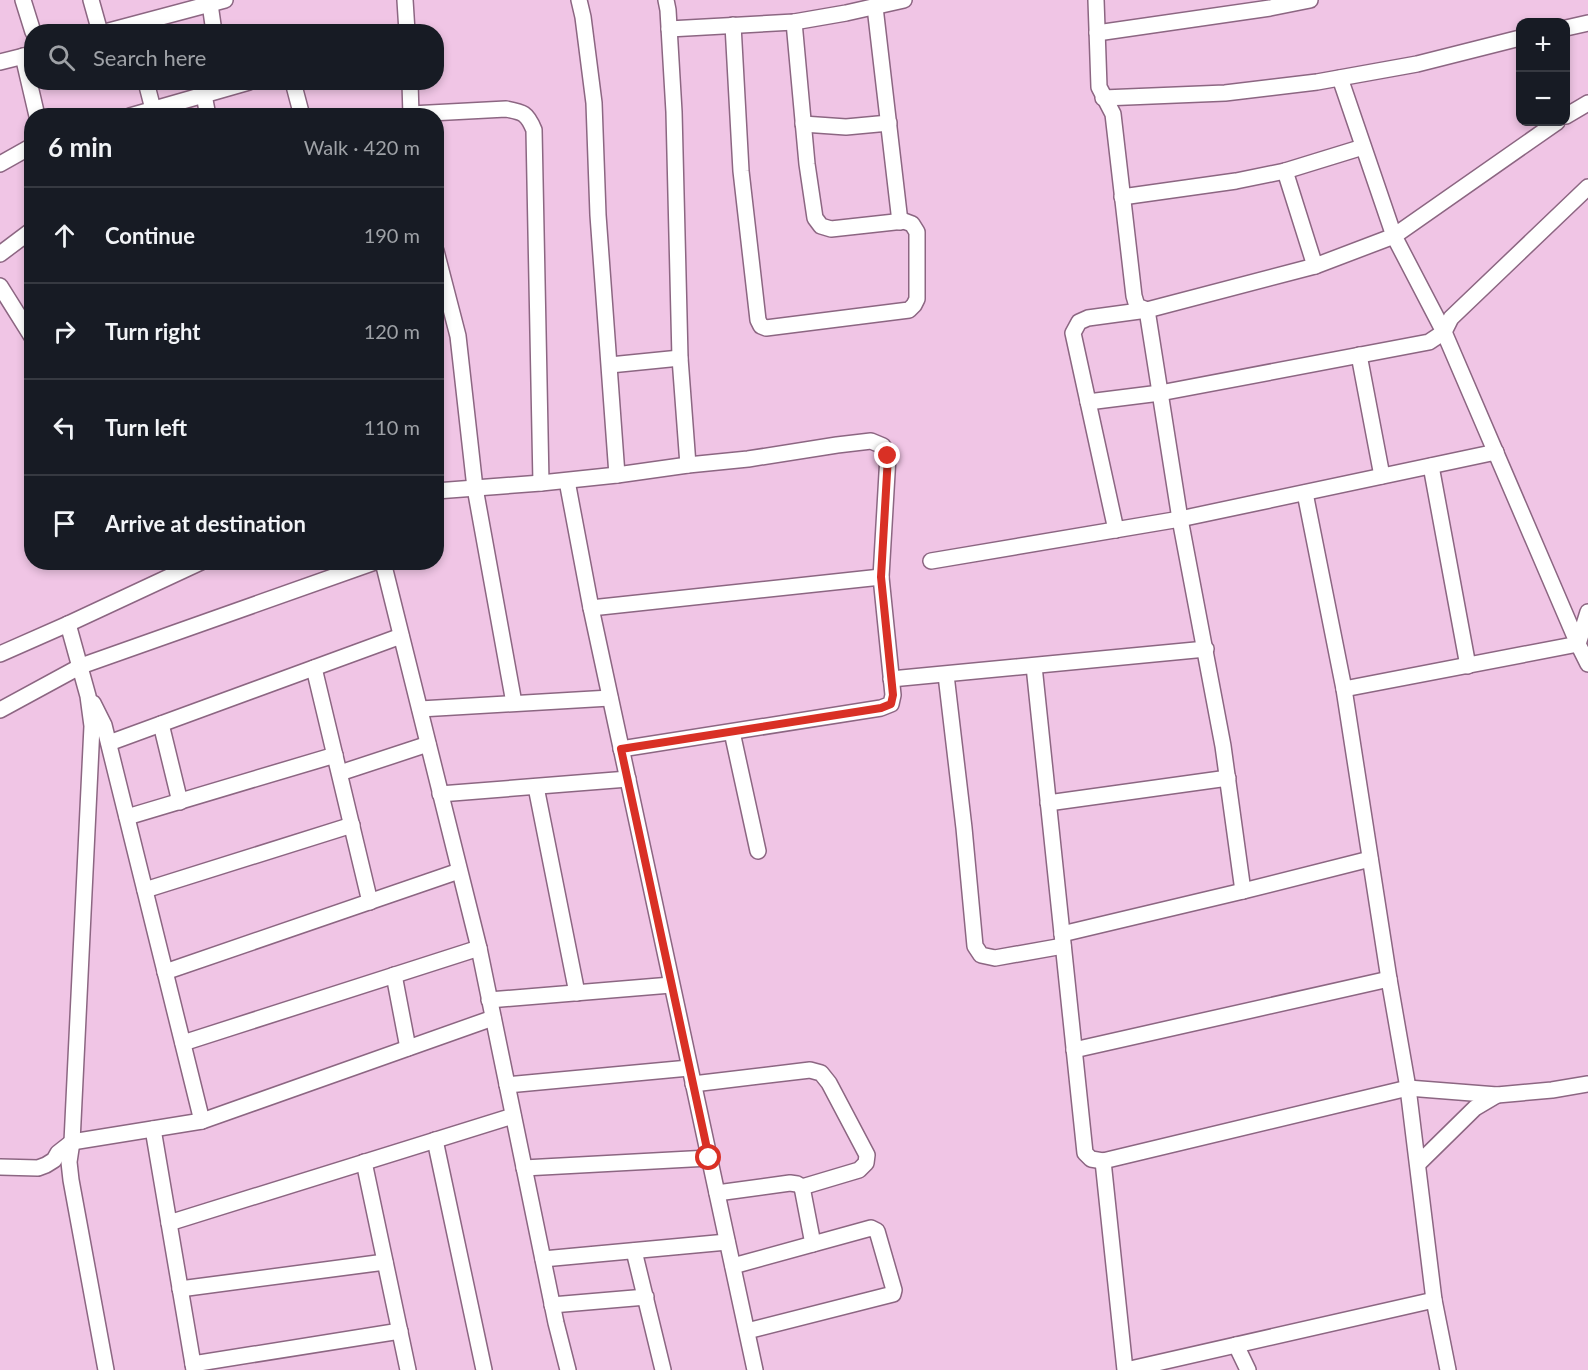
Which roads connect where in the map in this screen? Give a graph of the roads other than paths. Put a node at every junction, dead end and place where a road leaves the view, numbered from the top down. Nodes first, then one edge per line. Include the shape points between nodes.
1 (23, 0) edge
2 (91, 0) edge
3 (405, 0) edge
4 (579, 0) edge
5 (666, 0) edge
6 (904, 0) edge
7 (1096, 0) edge
8 (1310, 0) edge
9 (217, 2) edge
10 (875, 7) junction
11 (794, 22) junction
12 (1588, 23) edge
13 (30, 24) edge
14 (98, 24) edge
15 (145, 24) edge
16 (215, 24) edge
17 (406, 24) edge
18 (732, 25) junction
19 (1570, 27) edge
20 (669, 29) junction
21 (1097, 33) junction
22 (1516, 39) edge
23 (24, 56) edge
24 (0, 62) edge
25 (1340, 78) junction
26 (33, 90) edge
27 (148, 90) edge
28 (215, 90) edge
29 (295, 90) edge
30 (410, 90) edge
31 (204, 95) junction
32 (1103, 98) junction
33 (1588, 103) edge
34 (36, 108) edge
35 (153, 108) edge
36 (157, 108) edge
37 (206, 108) edge
38 (300, 108) edge
39 (411, 108) edge
40 (444, 113) edge
41 (1570, 114) edge
42 (888, 123) junction
43 (803, 124) junction
44 (1551, 126) edge
45 (1363, 147) junction
46 (24, 150) edge
47 (0, 164) edge
48 (1285, 171) junction
49 (1588, 187) edge
50 (1122, 197) junction
51 (900, 222) junction
52 (24, 236) edge
53 (1394, 236) junction
54 (0, 254) edge
55 (1315, 266) junction
56 (444, 282) edge
57 (0, 286) edge
58 (1147, 310) junction
59 (24, 324) edge
60 (1444, 332) junction
61 (1359, 355) junction
62 (680, 358) junction
63 (610, 366) junction
64 (1160, 393) junction
65 (1088, 402) junction
66 (1496, 452) junction
67 (688, 465) junction
68 (1431, 466) junction
69 (618, 475) junction
70 (1382, 476) junction
71 (567, 481) junction
72 (541, 483) junction
73 (475, 488) junction
74 (444, 490) edge
75 (1305, 492) junction
76 (1180, 519) junction
77 (1116, 530) junction
78 (931, 561) dead end
79 (184, 570) edge
80 (352, 570) edge
81 (385, 570) edge
82 (881, 577) junction
83 (591, 608) junction
84 (1588, 612) edge
85 (68, 624) junction
86 (401, 636) junction
87 (1578, 644) junction
88 (1206, 649) junction
89 (0, 654) edge
90 (1588, 664) edge
91 (81, 666) junction
92 (1034, 666) junction
93 (1468, 666) junction
94 (314, 668) junction
95 (939, 675) junction
96 (897, 678) junction
97 (1344, 689) junction
98 (88, 696) junction
99 (610, 698) junction
100 (514, 703) junction
101 (420, 709) junction
102 (0, 710) edge
103 (160, 724) junction
104 (732, 732) junction
105 (109, 743) junction
106 (428, 744) junction
107 (621, 749) junction
108 (335, 755) junction
109 (340, 773) junction
110 (1228, 778) junction
111 (628, 779) junction
112 (536, 787) junction
113 (440, 794) junction
114 (180, 802) junction
115 (1048, 803) junction
116 (127, 818) junction
117 (352, 825) junction
118 (758, 851) dead end
119 (1370, 858) junction
120 (459, 871) junction
121 (145, 890) junction
122 (1243, 891) junction
123 (370, 902) junction
124 (1062, 940) junction
125 (478, 948) junction
126 (165, 972) junction
127 (394, 975) junction
128 (1389, 979) junction
129 (671, 985) junction
130 (577, 993) junction
131 (489, 1000) junction
132 (493, 1018) junction
133 (183, 1043) junction
134 (408, 1048) junction
135 (1074, 1050) junction
136 (691, 1076) junction
137 (1588, 1084) edge
138 (507, 1085) junction
139 (1408, 1088) junction
140 (1497, 1095) junction
141 (513, 1116) junction
142 (202, 1121) junction
143 (153, 1130) junction
144 (435, 1140) junction
145 (72, 1142) junction
146 (709, 1158) junction
147 (1103, 1161) junction
148 (364, 1162) junction
149 (1418, 1164) junction
150 (0, 1167) edge
151 (524, 1168) junction
152 (801, 1187) junction
153 (717, 1193) junction
154 (169, 1223) junction
155 (728, 1242) junction
156 (813, 1244) junction
157 (634, 1251) junction
158 (543, 1259) junction
159 (385, 1262) junction
160 (732, 1266) junction
161 (180, 1289) junction
162 (646, 1297) junction
163 (1434, 1300) junction
164 (552, 1305) junction
165 (400, 1330) junction
166 (747, 1331) junction
167 (1236, 1345) junction
168 (193, 1367) edge
169 (106, 1370) edge
170 (408, 1370) edge
171 (484, 1370) edge
172 (568, 1370) edge
173 (663, 1370) edge
174 (755, 1370) edge
175 (1126, 1370) edge
176 (1248, 1370) edge
177 (1449, 1370) edge

1 - 13 street
2 - 14 street
3 - 17 street
4 - 63 street via 594,103
5 - 20 street
6 - 10 street
7 - 21 street
8 - 21 street
9 - 15 street
9 - 16 street
10 - 11 street
10 - 42 street
11 - 18 street
11 - 43 street
12 - 19 street
18 - 20 street
18 - 51 street via 741,171 761,326 909,310 916,299 916,232 912,224
20 - 62 street
21 - 32 street
22 - 25 street
23 - 24 street
25 - 32 street via 1225,93
25 - 45 street
26 - 34 street
27 - 35 street
28 - 31 street
29 - 38 street
30 - 39 street
31 - 36 street
31 - 37 street
32 - 50 street via 1113,114
33 - 41 street
40 - 72 street via 520,111 529,117 534,130
42 - 43 street via 846,127
42 - 51 street
43 - 51 street via 815,218 821,226 831,229
44 - 53 street
45 - 48 street
45 - 53 street
46 - 47 street
48 - 50 street
48 - 55 street
49 - 60 street via 1451,318
50 - 58 street via 1134,296 1137,306
52 - 54 street
53 - 55 street
53 - 60 street
55 - 58 street
56 - 73 street via 458,336
57 - 59 street
58 - 64 street
58 - 65 street via 1078,322 1072,333
60 - 61 street via 1429,342
60 - 66 street
61 - 64 street
61 - 70 street
62 - 63 street
62 - 67 street
63 - 69 street
64 - 65 street
64 - 76 street
65 - 77 street
66 - 68 street
66 - 87 street
67 - 69 street
67 - 82 street via 872,441 883,446 888,456
68 - 70 street
68 - 93 street
69 - 71 street
70 - 75 street
71 - 72 street
71 - 83 street
72 - 73 street
73 - 74 street
73 - 100 street
75 - 76 street
75 - 97 street
76 - 77 street
76 - 88 street
77 - 78 street
79 - 85 street
80 - 91 street
81 - 86 street
82 - 83 street
82 - 96 street
83 - 99 street
84 - 87 street
85 - 89 street
85 - 91 street
86 - 94 street
86 - 101 street
87 - 90 street
87 - 93 street
88 - 92 street
88 - 110 street
91 - 98 street
91 - 102 street
92 - 95 street
92 - 115 street
93 - 97 street
94 - 103 street
94 - 108 street
95 - 96 street
95 - 124 street via 964,828 975,946 981,955 995,958
96 - 104 street via 891,704 881,708
97 - 119 street
98 - 105 street via 105,725
98 - 145 street via 92,726
99 - 100 street
99 - 107 street
100 - 101 street
101 - 106 street
103 - 105 street
103 - 114 street
104 - 107 street
104 - 118 street
105 - 116 street
106 - 109 street
106 - 113 street
107 - 111 street
108 - 109 street
108 - 114 street
109 - 117 street
110 - 115 street
110 - 122 street
111 - 112 street
111 - 129 street
112 - 113 street
112 - 130 street
113 - 120 street
114 - 116 street
115 - 124 street
116 - 121 street
117 - 121 street
117 - 123 street
119 - 122 street
119 - 128 street
120 - 123 street
120 - 125 street
121 - 126 street
122 - 124 street
123 - 126 street
124 - 135 street
125 - 127 street
125 - 131 street
126 - 133 street
127 - 133 street
127 - 134 street
128 - 135 street
128 - 139 street
129 - 130 street
129 - 136 street
130 - 131 street
131 - 132 street
132 - 134 street
132 - 138 street
133 - 142 street
134 - 142 street
135 - 147 street via 1085,1153 1091,1159
136 - 138 street
136 - 146 street
136 - 152 street via 810,1070 821,1073 867,1155 866,1163 859,1170
137 - 140 street
138 - 141 street
139 - 140 street
139 - 147 street
139 - 149 street
140 - 149 street via 1475,1108
141 - 144 street
141 - 151 street
142 - 143 street
143 - 145 street
143 - 154 street
144 - 148 street
144 - 171 street
145 - 150 street via 54,1160 38,1168
145 - 169 street via 71,1180
146 - 151 street
146 - 153 street
147 - 175 street
148 - 154 street
148 - 159 street
149 - 163 street
151 - 158 street
152 - 153 street via 790,1183
152 - 156 street
153 - 155 street
154 - 161 street
155 - 157 street
155 - 160 street
156 - 160 street
156 - 166 street via 875,1229 893,1294
157 - 158 street
157 - 162 street
158 - 164 street
159 - 161 street
159 - 165 street
160 - 166 street
161 - 168 street
162 - 164 street
162 - 173 street
163 - 167 street
163 - 177 street
164 - 172 street
165 - 168 street
165 - 170 street
166 - 174 street
167 - 175 street
167 - 176 street

